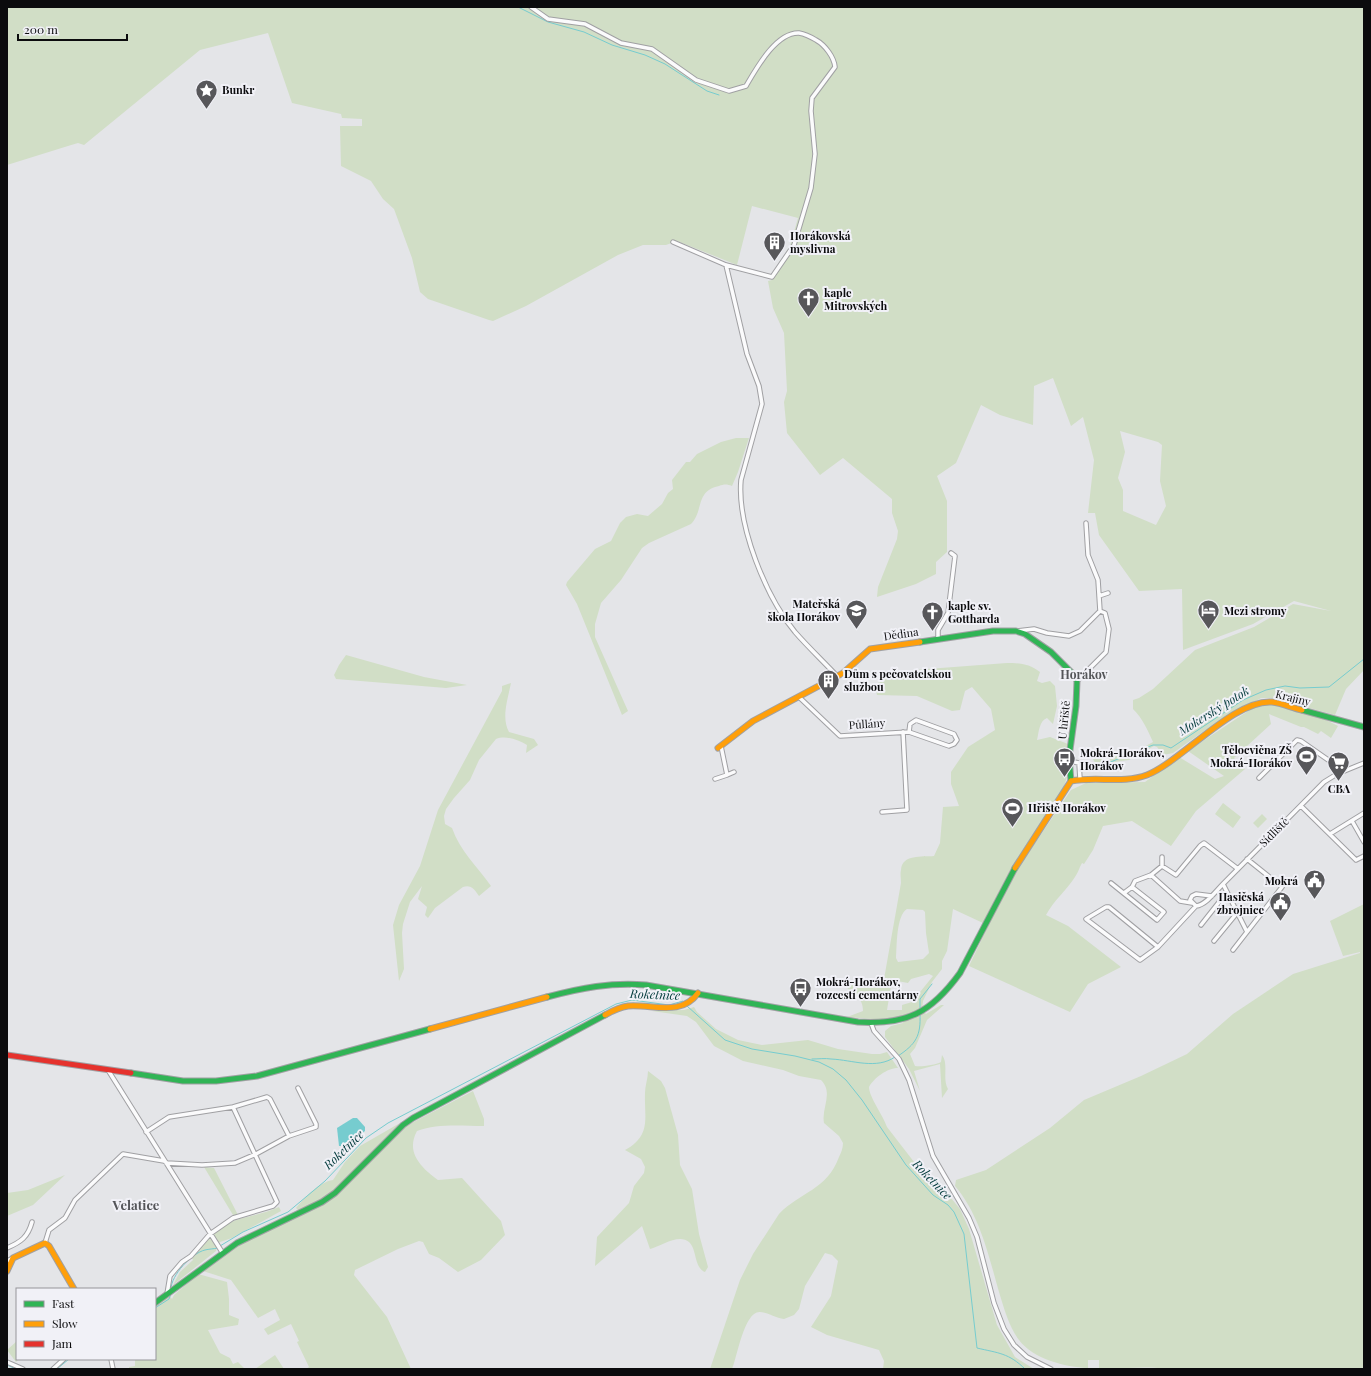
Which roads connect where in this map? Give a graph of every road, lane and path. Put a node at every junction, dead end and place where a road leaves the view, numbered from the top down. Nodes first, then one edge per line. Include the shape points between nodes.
1 (531, 7) edge
2 (673, 242) dead end
3 (726, 265) junction
4 (1086, 523) dead end
5 (951, 552) dead end
6 (1108, 593) dead end
7 (1099, 596) junction
8 (1100, 611) junction
9 (1016, 631) junction
10 (938, 638) junction
11 (837, 676) junction
12 (1077, 681) junction
13 (799, 697) junction
14 (1364, 727) edge
15 (903, 732) junction
16 (909, 732) junction
17 (719, 747) joint
18 (1069, 760) junction
19 (1364, 763) edge
20 (1344, 771) junction
21 (734, 772) dead end
22 (727, 775) junction
23 (1259, 778) dead end
24 (715, 779) dead end
25 (1080, 779) junction
26 (1071, 781) junction
27 (1301, 806) junction
28 (882, 812) dead end
29 (1364, 813) edge
30 (1352, 821) junction
31 (1330, 834) junction
32 (1364, 842) edge
33 (1364, 856) edge
34 (1162, 857) dead end
35 (1247, 859) junction
36 (1162, 866) junction
37 (1238, 869) junction
38 (1151, 875) junction
39 (1111, 883) dead end
40 (1223, 884) junction
41 (1132, 887) junction
42 (1227, 892) junction
43 (1124, 893) junction
44 (1212, 896) junction
45 (1192, 903) junction
46 (1196, 906) junction
47 (1237, 913) junction
48 (1201, 925) dead end
49 (1247, 932) junction
50 (1214, 941) dead end
51 (1158, 947) junction
52 (1233, 950) dead end
53 (698, 993) junction
54 (872, 1023) junction
55 (7, 1055) edge
56 (108, 1070) junction
57 (298, 1088) dead end
58 (233, 1107) junction
59 (146, 1132) junction
60 (289, 1136) junction
61 (254, 1155) junction
62 (164, 1161) junction
63 (32, 1222) dead end
64 (210, 1234) junction
65 (45, 1242) junction
66 (7, 1248) edge
67 (220, 1249) junction
68 (13, 1258) junction
69 (7, 1261) edge
70 (7, 1271) edge
71 (73, 1288) edge
72 (170, 1292) junction
73 (156, 1302) edge
74 (63, 1360) edge
75 (7, 1362) edge
76 (23, 1369) edge
77 (54, 1369) edge
78 (1051, 1369) edge

1 - 3 street via 548,18 585,24 621,43 652,49 696,80 729,91 746,86 761,60 783,37 798,33 809,36 820,42 830,54 835,67 812,98 815,154 811,188 794,246 772,277
2 - 3 street
3 - 11 street via 762,404 741,480 740,493 752,552 795,632
4 - 7 street via 1088,555 1098,580
5 - 10 street via 955,556 948,613 938,630
6 - 7 street
7 - 8 street
8 - 9 street via 1080,631 1069,636 1034,629
8 - 12 street via 1105,613 1109,629 1106,652
9 - 10 street, Dědina via 993,631
9 - 12 street, Dědina via 1025,634 1051,652
10 - 11 street, Dědina via 870,649 843,674
11 - 13 street
12 - 18 street, U hřiště
13 - 15 street, Půllány via 840,736
13 - 17 street via 753,721
14 - 25 street, Krajiny via 1272,702 1260,702 1143,776 1132,779
15 - 16 street, Půllány
15 - 28 street via 907,810
16 - 16 street, Půllány via 949,746 956,742 957,738 954,734 916,720 910,724
17 - 22 street
18 - 25 street via 1079,763
18 - 26 street, U hřiště
19 - 20 street, Sídliště
20 - 23 street via 1297,740
20 - 27 street, Sídliště via 1324,782
21 - 22 street
22 - 24 street
25 - 26 street, Krajiny
26 - 54 street via 1008,878 960,974 942,998 920,1014 896,1022
27 - 31 street
27 - 35 street, Sídliště
29 - 30 street
30 - 31 street
30 - 32 street
31 - 33 street via 1356,860
34 - 36 street
35 - 37 street, Sídliště
35 - 49 street via 1282,887
36 - 37 street via 1176,875 1204,843
36 - 38 street
37 - 40 street, Sídliště
38 - 41 street via 1135,881
38 - 45 street via 1180,901
39 - 43 street
40 - 42 street
40 - 44 street, Sídliště
41 - 43 street
41 - 43 street via 1164,912 1157,920
42 - 47 street
42 - 48 street
44 - 45 street via 1194,894 1191,898
44 - 46 street, Sídliště
45 - 46 street
46 - 51 street, Sídliště
47 - 49 street
47 - 50 street
49 - 52 street
51 - 51 street, Sídliště via 1109,907 1086,918 1140,960
53 - 54 street
53 - 56 street via 634,984 587,987 258,1076 229,1080 183,1080
53 - 67 street via 682,1005 666,1008 624,1007 587,1024 413,1118 335,1193 322,1202
54 - 78 street via 874,1031 899,1059 912,1086 933,1156 975,1231 1004,1329 1014,1345 1026,1357
55 - 56 street
56 - 59 street
57 - 60 street via 316,1127
58 - 59 street via 169,1117
58 - 60 street via 269,1098
58 - 61 street
59 - 62 street
60 - 61 street
61 - 62 street via 216,1165 168,1164
61 - 64 street via 276,1198 276,1204 233,1218
62 - 64 street
62 - 65 street via 123,1154 75,1200 65,1218 48,1230
63 - 66 street via 29,1233 19,1243
64 - 67 street
64 - 72 street via 170,1276
65 - 68 street
65 - 71 street
67 - 72 street
68 - 69 street
68 - 70 street
72 - 73 street
74 - 77 street
75 - 76 street

